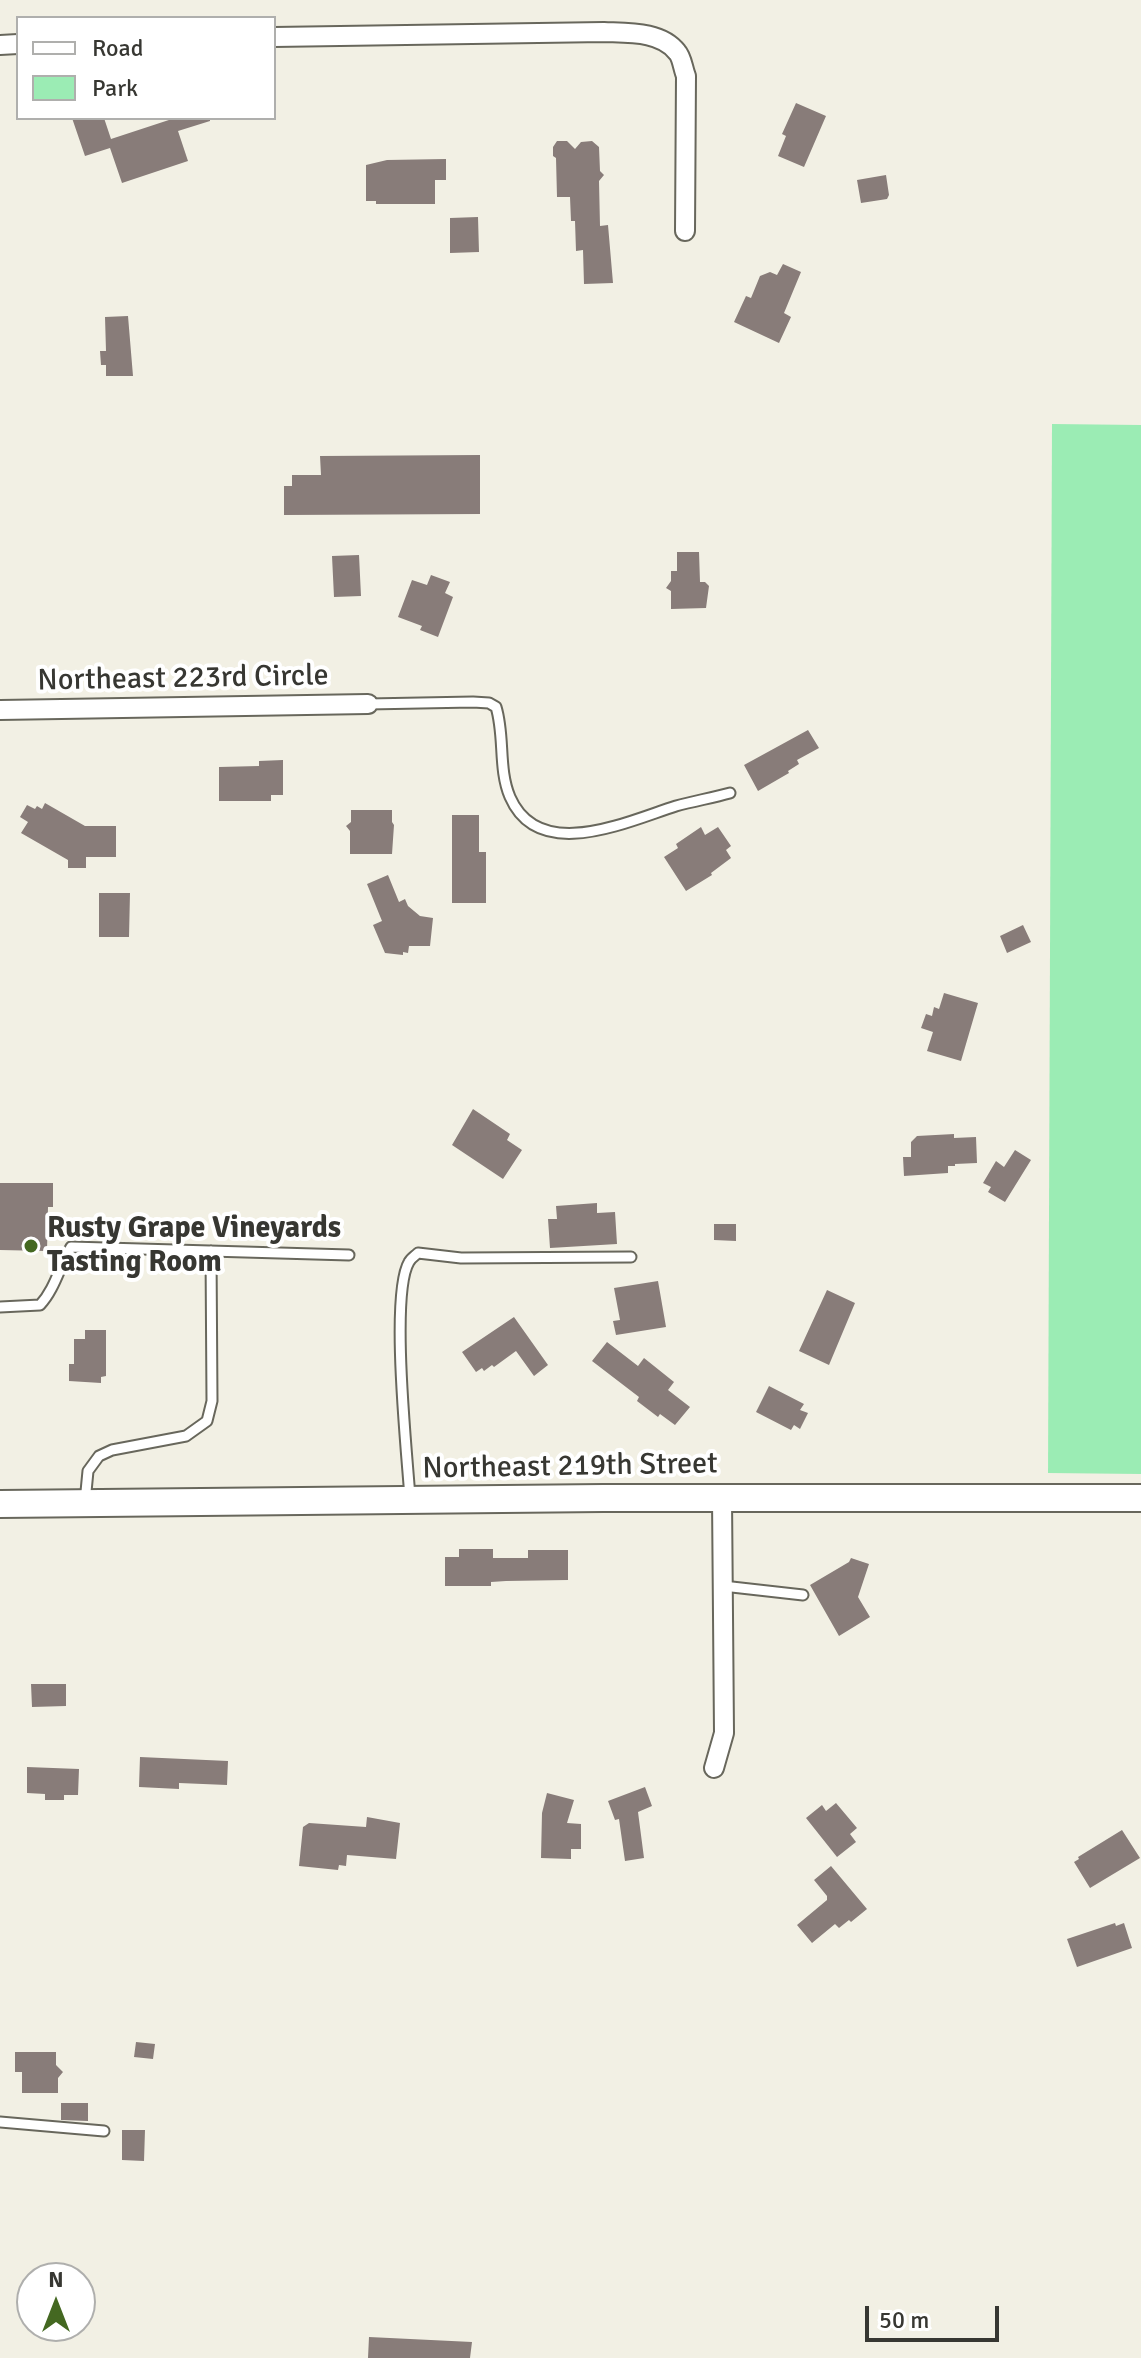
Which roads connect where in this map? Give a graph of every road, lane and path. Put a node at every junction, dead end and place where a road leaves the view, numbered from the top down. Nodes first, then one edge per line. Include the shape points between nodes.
1 (276, 37) edge
2 (685, 231) dead end
3 (368, 704) joint
4 (0, 710) edge
5 (730, 793) dead end
6 (211, 1251) junction
7 (349, 1255) dead end
8 (631, 1257) dead end
9 (0, 1307) edge
10 (722, 1498) junction
11 (1141, 1498) edge
12 (410, 1501) junction
13 (85, 1503) junction
14 (0, 1504) edge
15 (723, 1586) junction
16 (803, 1595) dead end
17 (714, 1768) dead end
18 (0, 2122) edge
19 (104, 2131) dead end

1 - 2 street via 604,32 660,39 678,52 686,76
3 - 4 street, Northeast 223rd Circle
3 - 5 lane via 473,702 496,707 509,795 532,824 551,832 605,829
6 - 7 lane
6 - 9 lane via 71,1247 40,1305
6 - 13 lane via 212,1401 207,1421 186,1436 99,1456 88,1471
8 - 12 lane via 461,1258 418,1253 409,1262 400,1324
10 - 11 street, Northeast 219th Street
10 - 12 street, Northeast 219th Street
10 - 15 street
12 - 13 street, Northeast 219th Street
13 - 14 street, Northeast 219th Street
15 - 16 lane
15 - 17 street via 724,1733
18 - 19 lane

